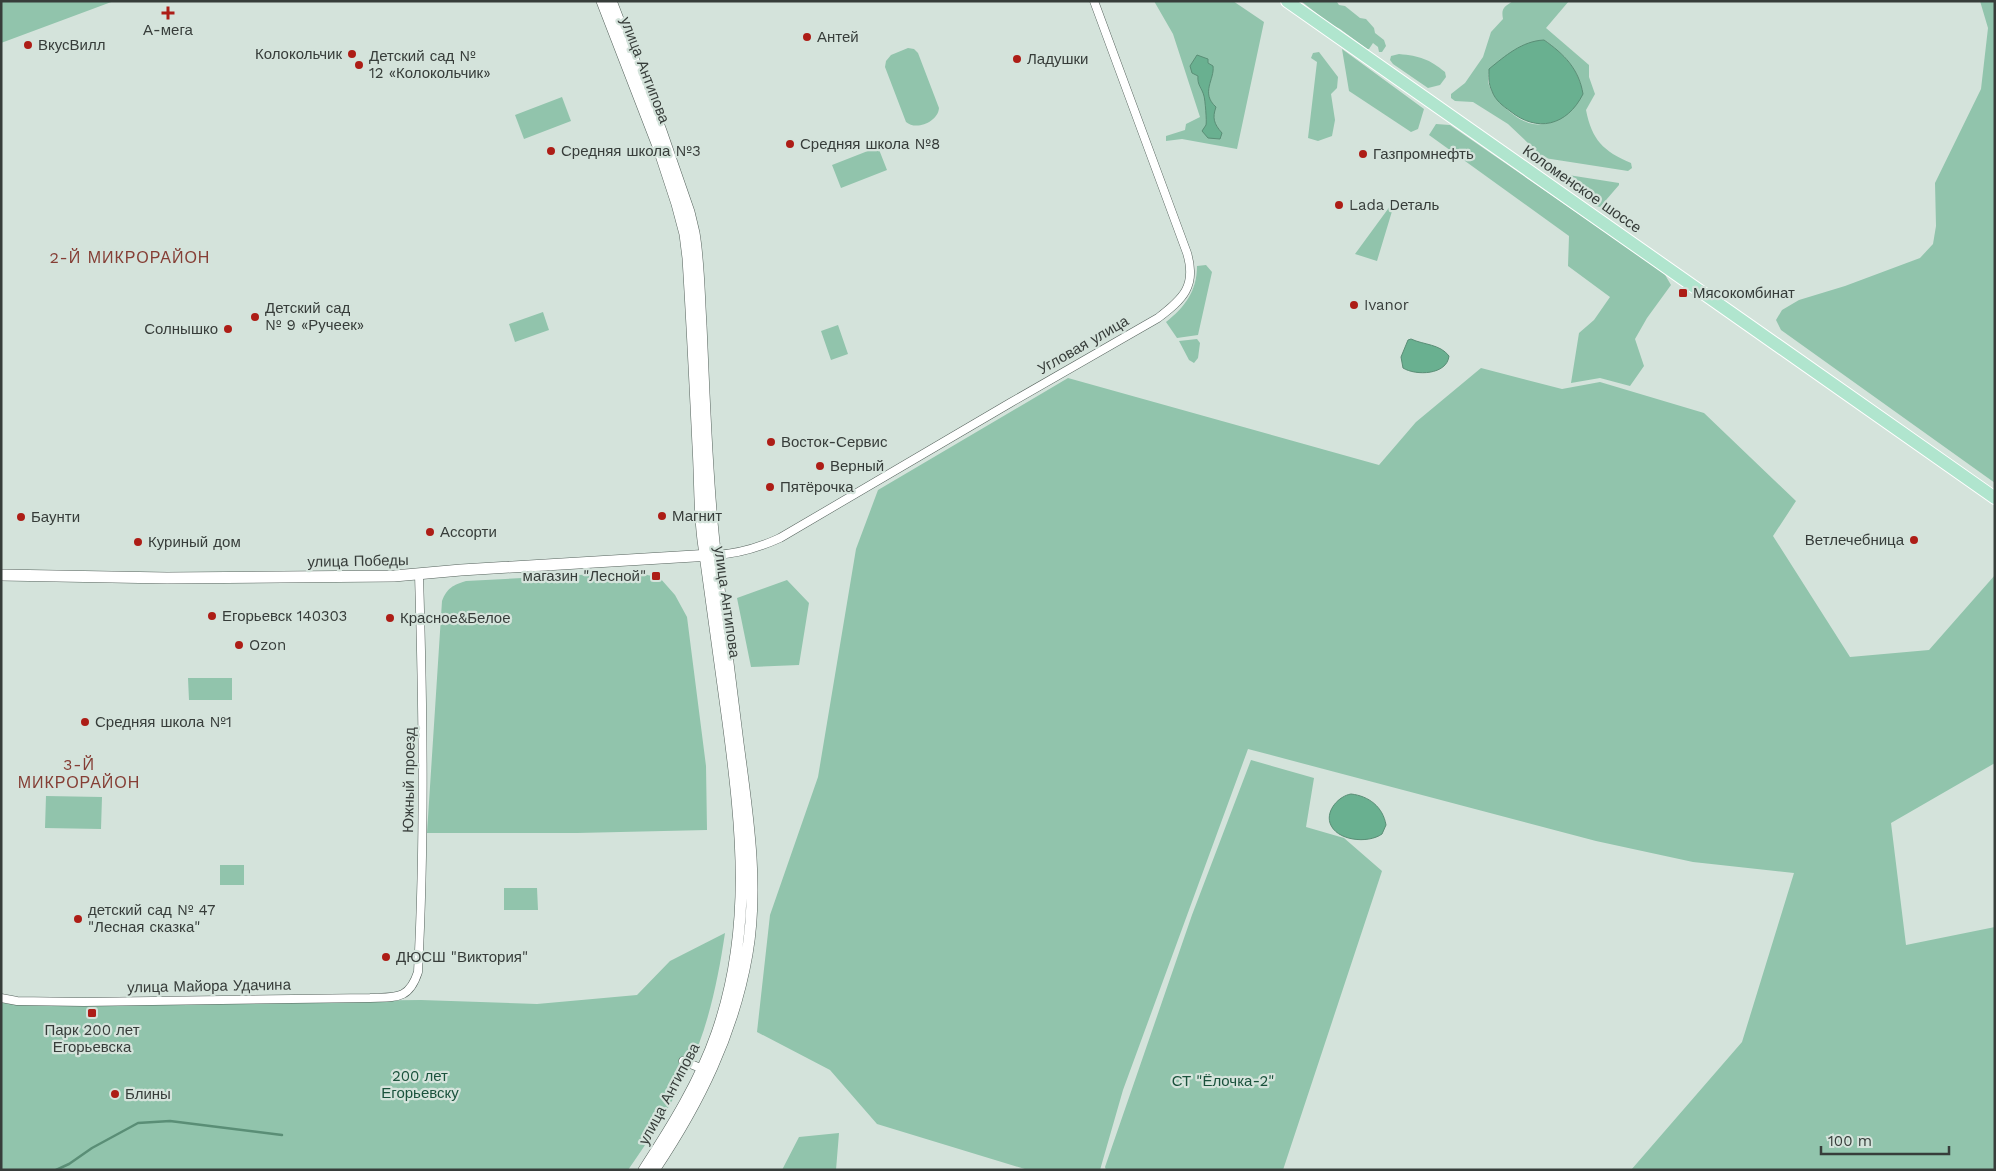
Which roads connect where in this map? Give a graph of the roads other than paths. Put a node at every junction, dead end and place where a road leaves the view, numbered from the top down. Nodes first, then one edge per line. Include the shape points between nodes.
1 (602, 1) edge
2 (611, 1) edge
3 (1094, 1) edge
4 (1287, 1) edge
5 (1995, 498) edge
6 (710, 555) junction
7 (1, 575) edge
8 (419, 575) junction
9 (414, 985) joint
10 (1, 998) edge
11 (683, 1061) dead end
12 (702, 1069) junction
13 (644, 1170) edge
14 (654, 1170) edge

1 - 6 main road, улица Антипова via 658,146 685,234 703,537
2 - 6 main road, улица Антипова via 661,131 694,233
3 - 6 street, Угловая улица via 1187,254 1192,270 1188,287 1178,301 1158,318 780,538 738,554
4 - 5 main road, Коломенское шоссе
6 - 8 main road, улица Победы
6 - 12 main road, улица Антипова via 734,768 743,890 741,928 730,989 718,1032
6 - 14 main road, улица Антипова via 745,796 750,864 750,934 737,997 721,1050 688,1118
7 - 8 main road, улица Победы via 167,578
8 - 9 street, Южный проезд via 423,814 418,972
9 - 10 street, улица Майора Удачина via 400,996 370,998 84,1002
11 - 12 street
12 - 13 main road, улица Антипова

